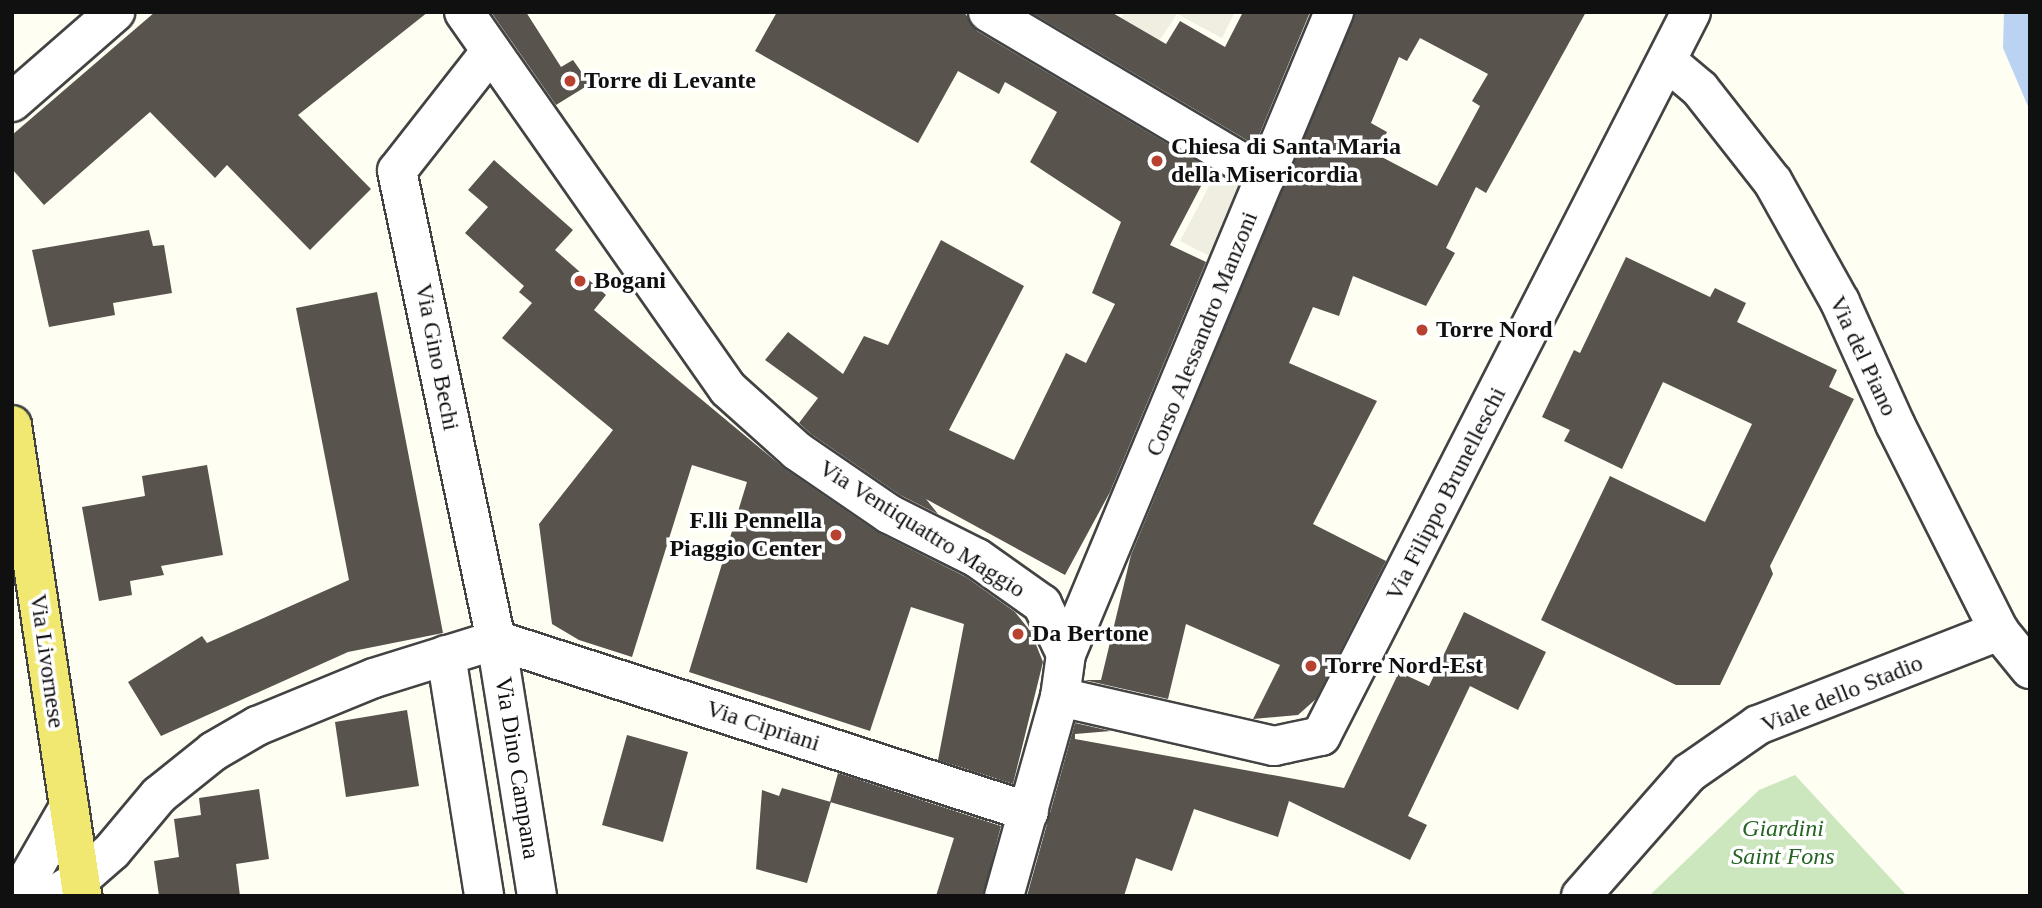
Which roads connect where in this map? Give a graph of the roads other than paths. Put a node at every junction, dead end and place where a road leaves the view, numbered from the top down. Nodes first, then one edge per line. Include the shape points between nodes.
1 (116, 12) edge
2 (464, 12) edge
3 (988, 12) edge
4 (1334, 12) edge
5 (1691, 12) edge
6 (491, 51) junction
7 (1668, 62) junction
8 (12, 102) edge
9 (1266, 177) junction
10 (12, 425) edge
11 (1999, 631) junction
12 (496, 640) junction
13 (1066, 654) junction
14 (446, 655) junction
15 (2030, 669) edge
16 (1060, 697) junction
17 (69, 807) junction
18 (1029, 812) junction
19 (72, 890) edge
20 (18, 896) edge
21 (484, 896) edge
22 (537, 896) edge
23 (1004, 896) edge
24 (1581, 896) edge

1 - 8 street
2 - 6 street, Via Ventiquattro Maggio
3 - 9 street
4 - 9 street, Corso Alessandro Manzoni
5 - 7 street, Via Filippo Brunelleschi
6 - 12 street, Via Gino Bechi via 397,171
6 - 13 street, Via Ventiquattro Maggio via 728,389 797,451 889,514 977,558 1042,604
7 - 11 street, Via del Piano via 1700,89 1773,182 1840,302 1895,424
7 - 16 street, Via Filippo Brunelleschi via 1321,736 1274,746
9 - 13 street, Corso Alessandro Manzoni
10 - 17 main road, Via Livornese
11 - 15 street, Via del Piano
11 - 24 street, Viale dello Stadio via 1758,725 1689,773
12 - 14 street
12 - 18 street, Via Cipriani
12 - 22 street, Via Dino Campana
13 - 16 street
14 - 19 street via 309,704 214,751 159,794
14 - 21 street
16 - 18 street
17 - 19 main road, Via Livornese
17 - 20 street
18 - 23 street

